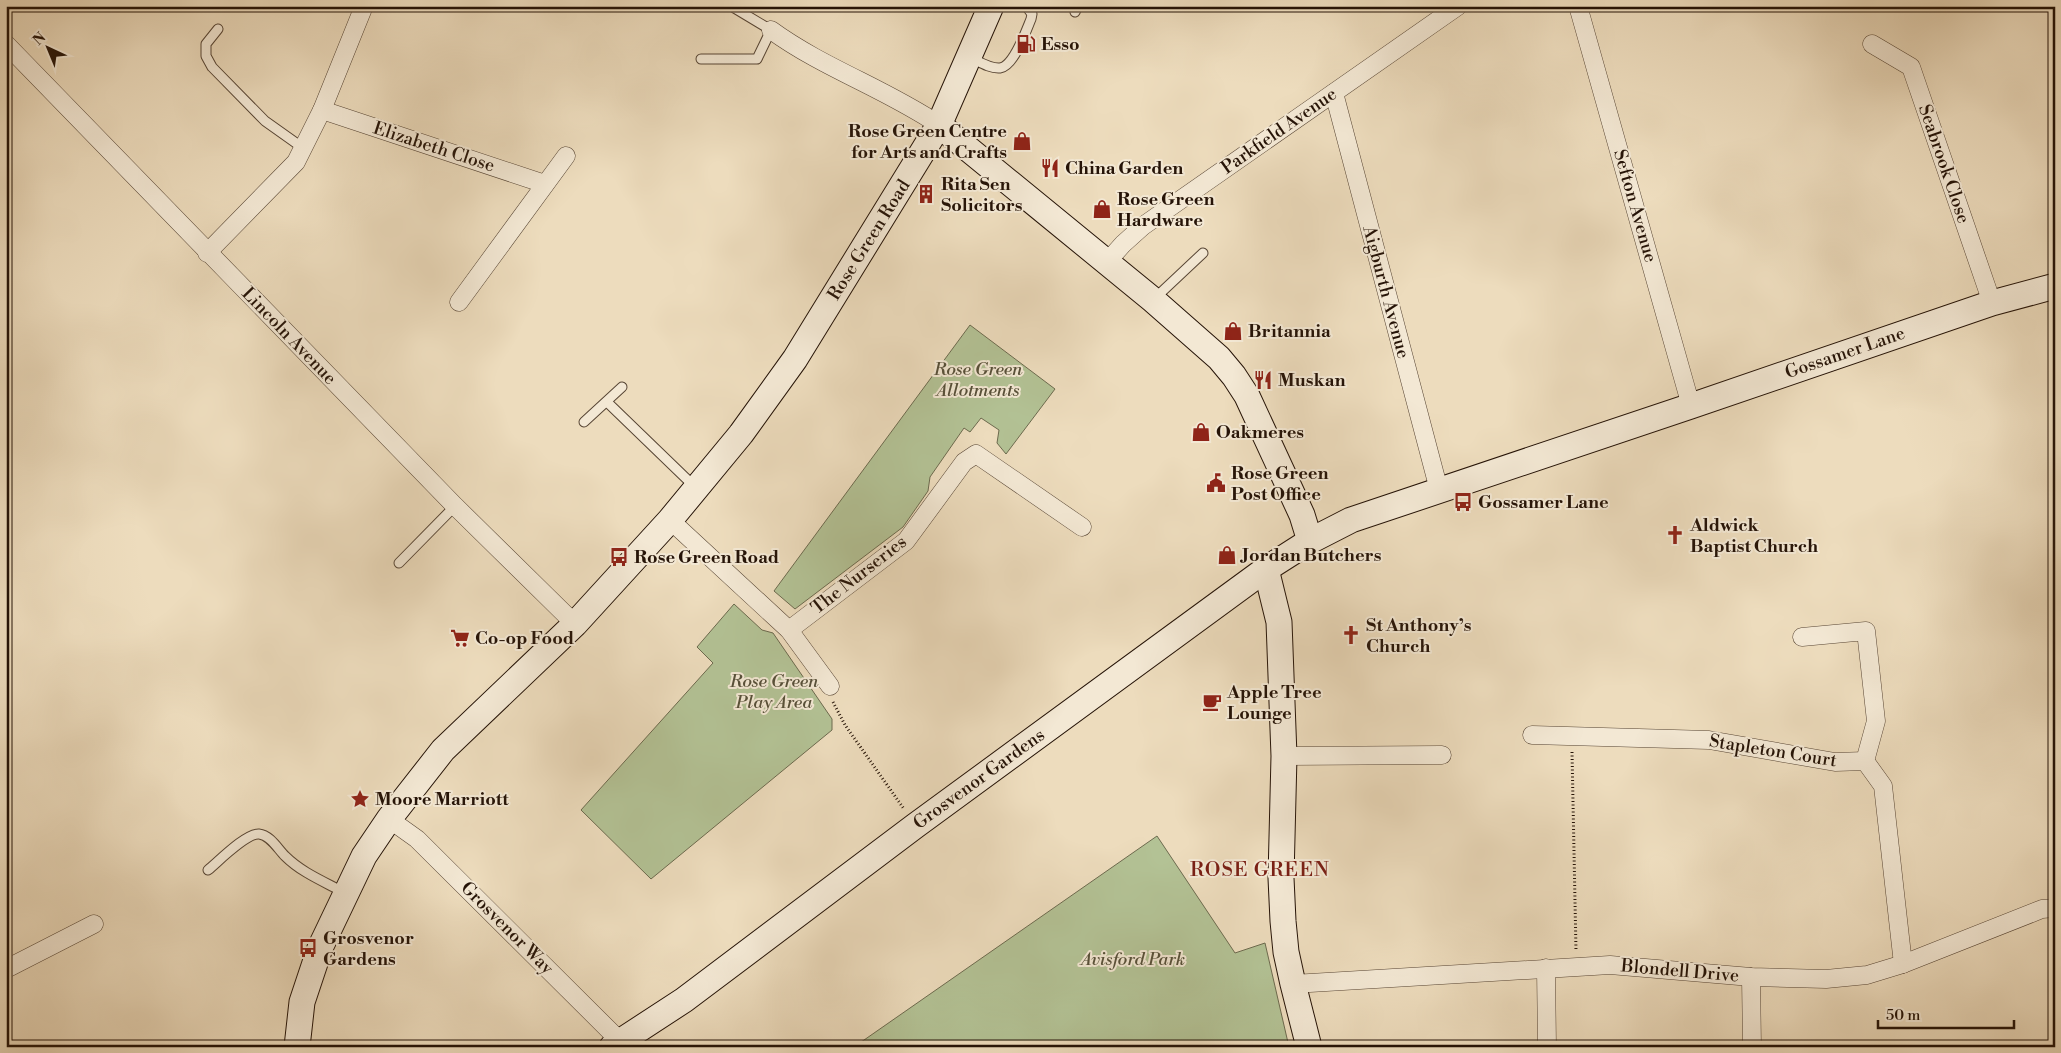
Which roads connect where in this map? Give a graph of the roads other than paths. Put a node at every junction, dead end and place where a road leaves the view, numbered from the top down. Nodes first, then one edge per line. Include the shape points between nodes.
1 (364, 6) edge
2 (991, 6) edge
3 (1026, 6) edge
4 (1458, 6) edge
5 (1578, 6) edge
6 (736, 8) edge
7 (218, 29) dead end
8 (771, 30) junction
9 (6, 44) edge
10 (1872, 44) dead end
11 (969, 57) junction
12 (701, 59) dead end
13 (1334, 93) junction
14 (322, 110) junction
15 (939, 126) junction
16 (303, 148) junction
17 (566, 156) dead end
18 (545, 184) junction
19 (207, 253) junction
20 (1202, 253) dead end
21 (1106, 263) junction
22 (2055, 286) edge
23 (1153, 300) junction
24 (458, 302) dead end
25 (1992, 303) junction
26 (622, 387) dead end
27 (607, 402) junction
28 (1691, 406) junction
29 (584, 422) dead end
30 (696, 488) junction
31 (1439, 490) junction
32 (456, 506) junction
33 (670, 520) junction
34 (1351, 520) joint
35 (1082, 527) dead end
36 (1310, 541) junction
37 (399, 564) dead end
38 (1266, 569) junction
39 (575, 624) junction
40 (789, 630) junction
41 (1802, 638) dead end
42 (827, 681) road end
43 (1532, 735) dead end
44 (1442, 755) dead end
45 (1284, 756) junction
46 (1865, 761) junction
47 (389, 819) junction
48 (208, 870) dead end
49 (345, 893) junction
50 (2055, 908) edge
51 (94, 924) dead end
52 (1903, 964) junction
53 (1546, 968) junction
54 (6, 969) edge
55 (1751, 977) junction
56 (1293, 984) junction
57 (6, 1040) edge
58 (617, 1044) edge
59 (10, 1047) edge
60 (297, 1047) edge
61 (1309, 1047) edge
62 (1547, 1047) edge
63 (1752, 1047) edge

1 - 14 street
2 - 11 street, Rose Green Road
3 - 11 lane via 1032,14 1031,19 1011,62 1000,68
4 - 13 street, Parkfield Avenue
5 - 28 street, Sefton Avenue
6 - 8 lane
7 - 16 lane via 206,44 206,56 212,67 265,122
8 - 12 lane via 757,59
8 - 15 street via 797,49 911,106
9 - 19 street, Lincoln Avenue
10 - 25 street, Seabrook Close via 1911,67
11 - 15 street, Rose Green Road
13 - 21 street, Parkfield Avenue via 1143,226
13 - 31 street, Aigburth Avenue
14 - 16 street
14 - 18 street, Elizabeth Close
15 - 21 street
15 - 30 street, Rose Green Road via 795,359 741,434
16 - 19 street via 296,162
17 - 18 street
18 - 24 street
19 - 32 street, Lincoln Avenue
20 - 23 lane
21 - 23 street
22 - 25 street, Gossamer Lane
23 - 36 street via 1219,358 1234,376 1247,396 1302,515
25 - 28 street, Gossamer Lane
26 - 27 lane
27 - 29 lane
27 - 30 lane
28 - 31 street, Gossamer Lane
30 - 33 street, Rose Green Road
31 - 34 street, Gossamer Lane
32 - 37 lane
32 - 39 street, Lincoln Avenue
33 - 39 street, Rose Green Road
33 - 40 street
34 - 36 street, Grosvenor Gardens
35 - 40 street, The Nurseries via 976,454 964,462 906,541
36 - 38 street, Grosvenor Gardens
38 - 45 street via 1280,622
38 - 58 street, Grosvenor Gardens via 684,1000
39 - 47 street, Rose Green Road via 443,750
40 - 42 street
41 - 46 street via 1866,630 1876,721
43 - 46 street, Stapleton Court via 1709,740 1835,762
44 - 45 street
45 - 56 street via 1281,878 1286,952
46 - 52 street via 1883,786
47 - 49 street, Rose Green Road via 364,856
47 - 58 street, Grosvenor Way via 417,839
48 - 49 lane via 248,837 258,834 269,838 304,871
49 - 60 street, Rose Green Road via 320,948 302,1002
50 - 52 street, Blondell Drive via 2042,909
51 - 54 street
52 - 55 street, Blondell Drive via 1867,975 1826,979
53 - 55 street, Blondell Drive via 1610,965
53 - 56 street, Blondell Drive
53 - 62 street
55 - 63 street
56 - 61 street
57 - 59 lane

